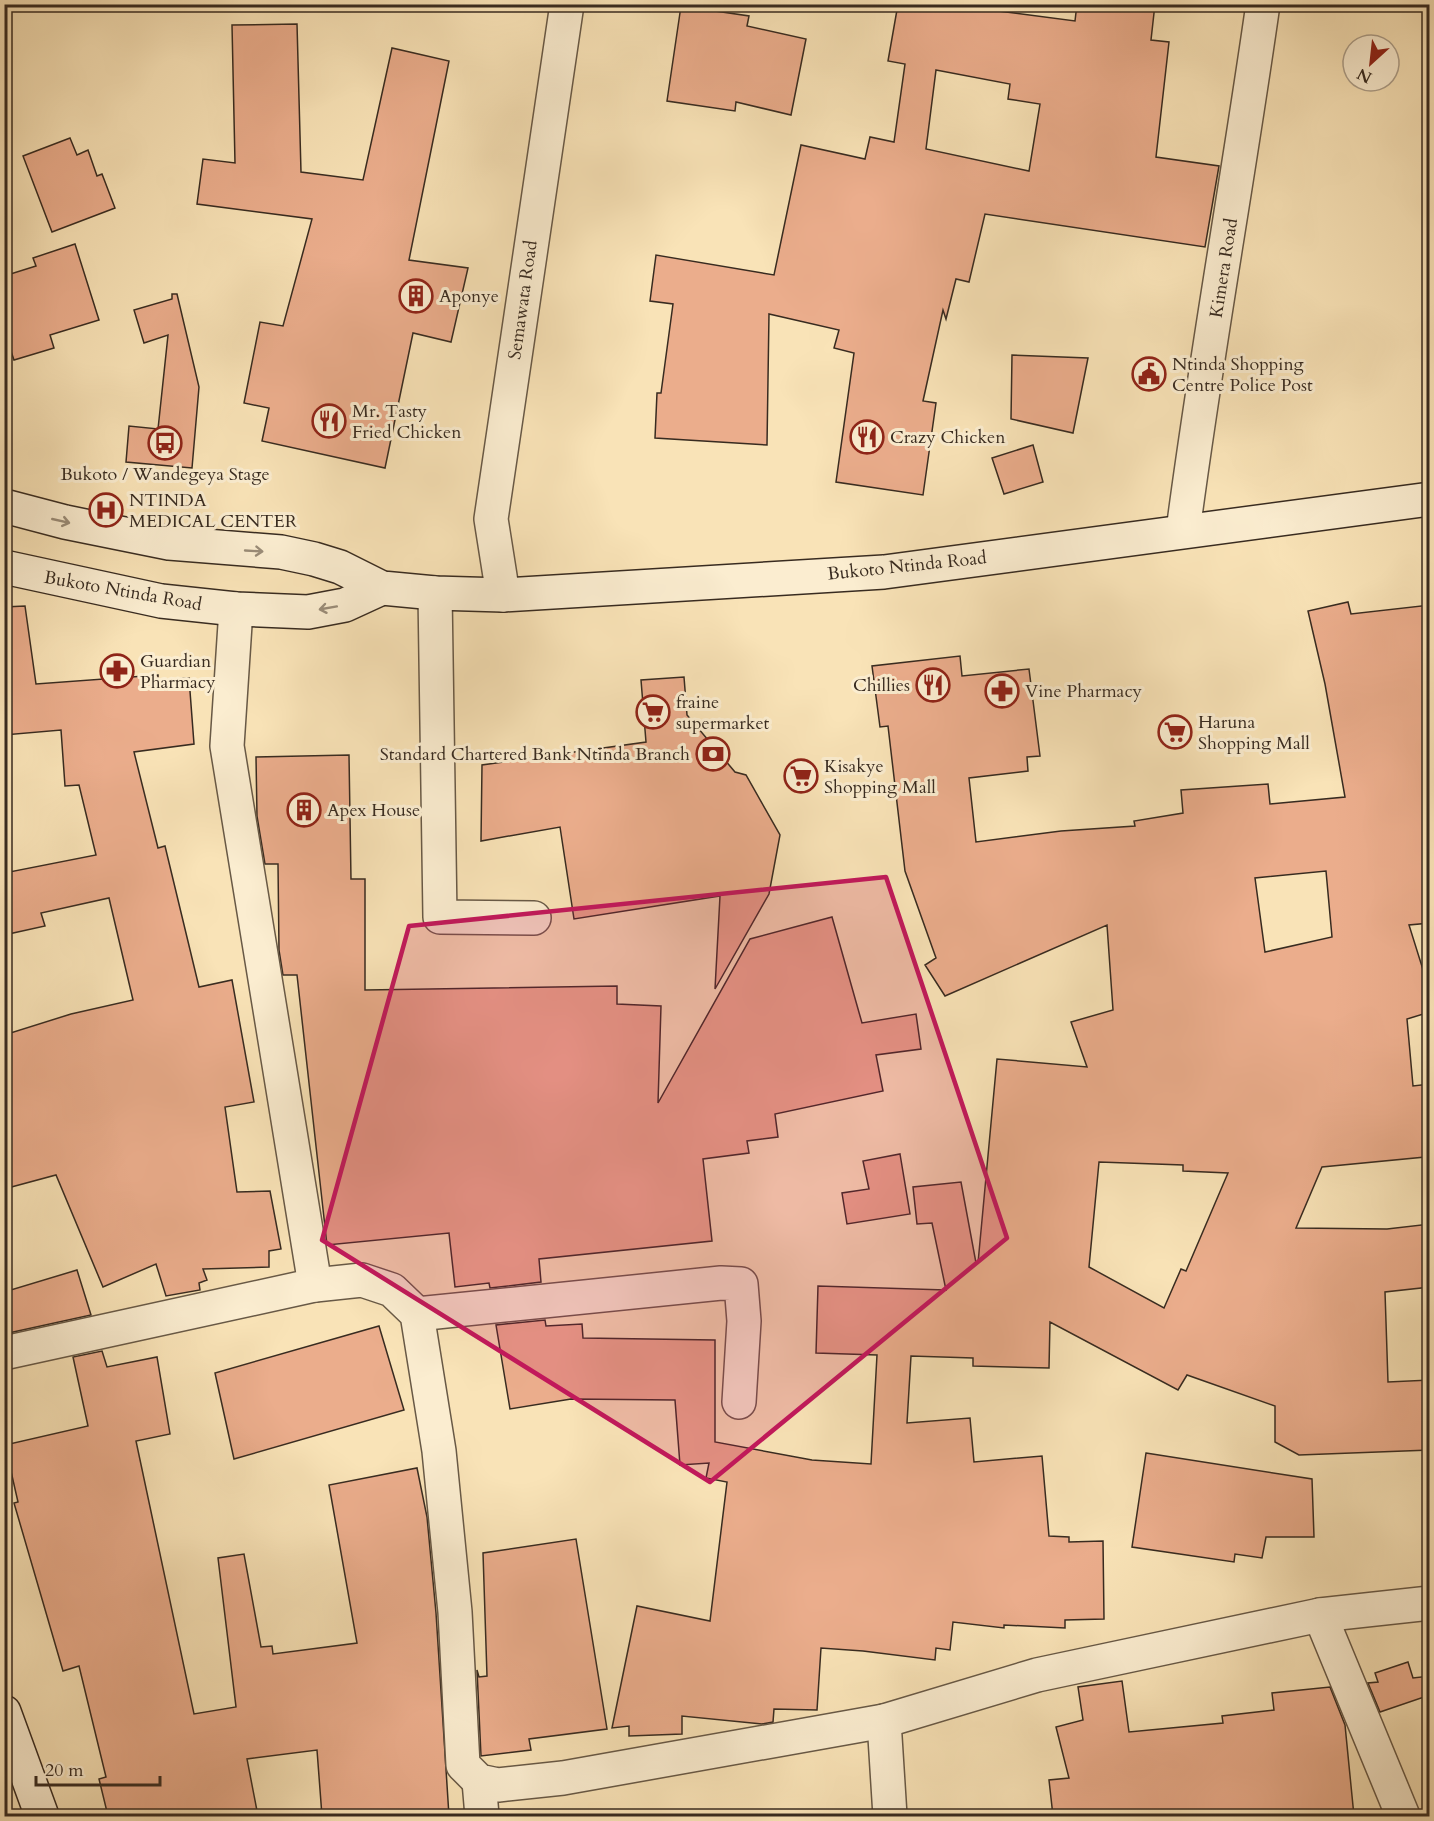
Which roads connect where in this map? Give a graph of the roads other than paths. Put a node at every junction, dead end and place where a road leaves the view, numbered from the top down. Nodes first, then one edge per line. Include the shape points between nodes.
1 (567, 4) edge
2 (1263, 4) edge
3 (1430, 499) edge
4 (4, 506) edge
5 (1184, 531) junction
6 (4, 567) edge
7 (382, 588) junction
8 (435, 593) junction
9 (503, 595) junction
10 (236, 609) junction
11 (534, 918) dead end
12 (315, 1285) junction
13 (417, 1314) junction
14 (4, 1353) edge
15 (739, 1402) dead end
16 (1430, 1603) edge
17 (1320, 1615) junction
18 (4, 1712) edge
19 (884, 1721) junction
20 (479, 1781) junction
21 (42, 1816) edge
22 (482, 1816) edge
23 (890, 1816) edge
24 (1402, 1816) edge

1 - 9 street, Semawata Road via 491,519
2 - 5 street, Kimera Road
3 - 5 street, Bukoto Ntinda Road
4 -> 7 street, Bukoto Ntinda Road via 169,543 281,552 314,559
5 - 9 street, Bukoto Ntinda Road via 884,572
6 - 10 street, Bukoto Ntinda Road via 161,601
7 - 8 street, Bukoto Ntinda Road
7 -> 10 street, Bukoto Ntinda Road via 345,605 308,612
8 - 9 street, Bukoto Ntinda Road
8 - 11 street via 440,917
10 - 12 street via 226,746
12 - 13 street via 362,1280 392,1290
12 - 14 street
13 - 15 street via 741,1284 744,1322
13 - 20 street via 438,1451 455,1612 463,1765
16 - 17 street
17 - 19 street via 1037,1675
17 - 24 street
18 - 21 street
19 - 20 street via 563,1778 498,1785
19 - 23 street
20 - 22 street

